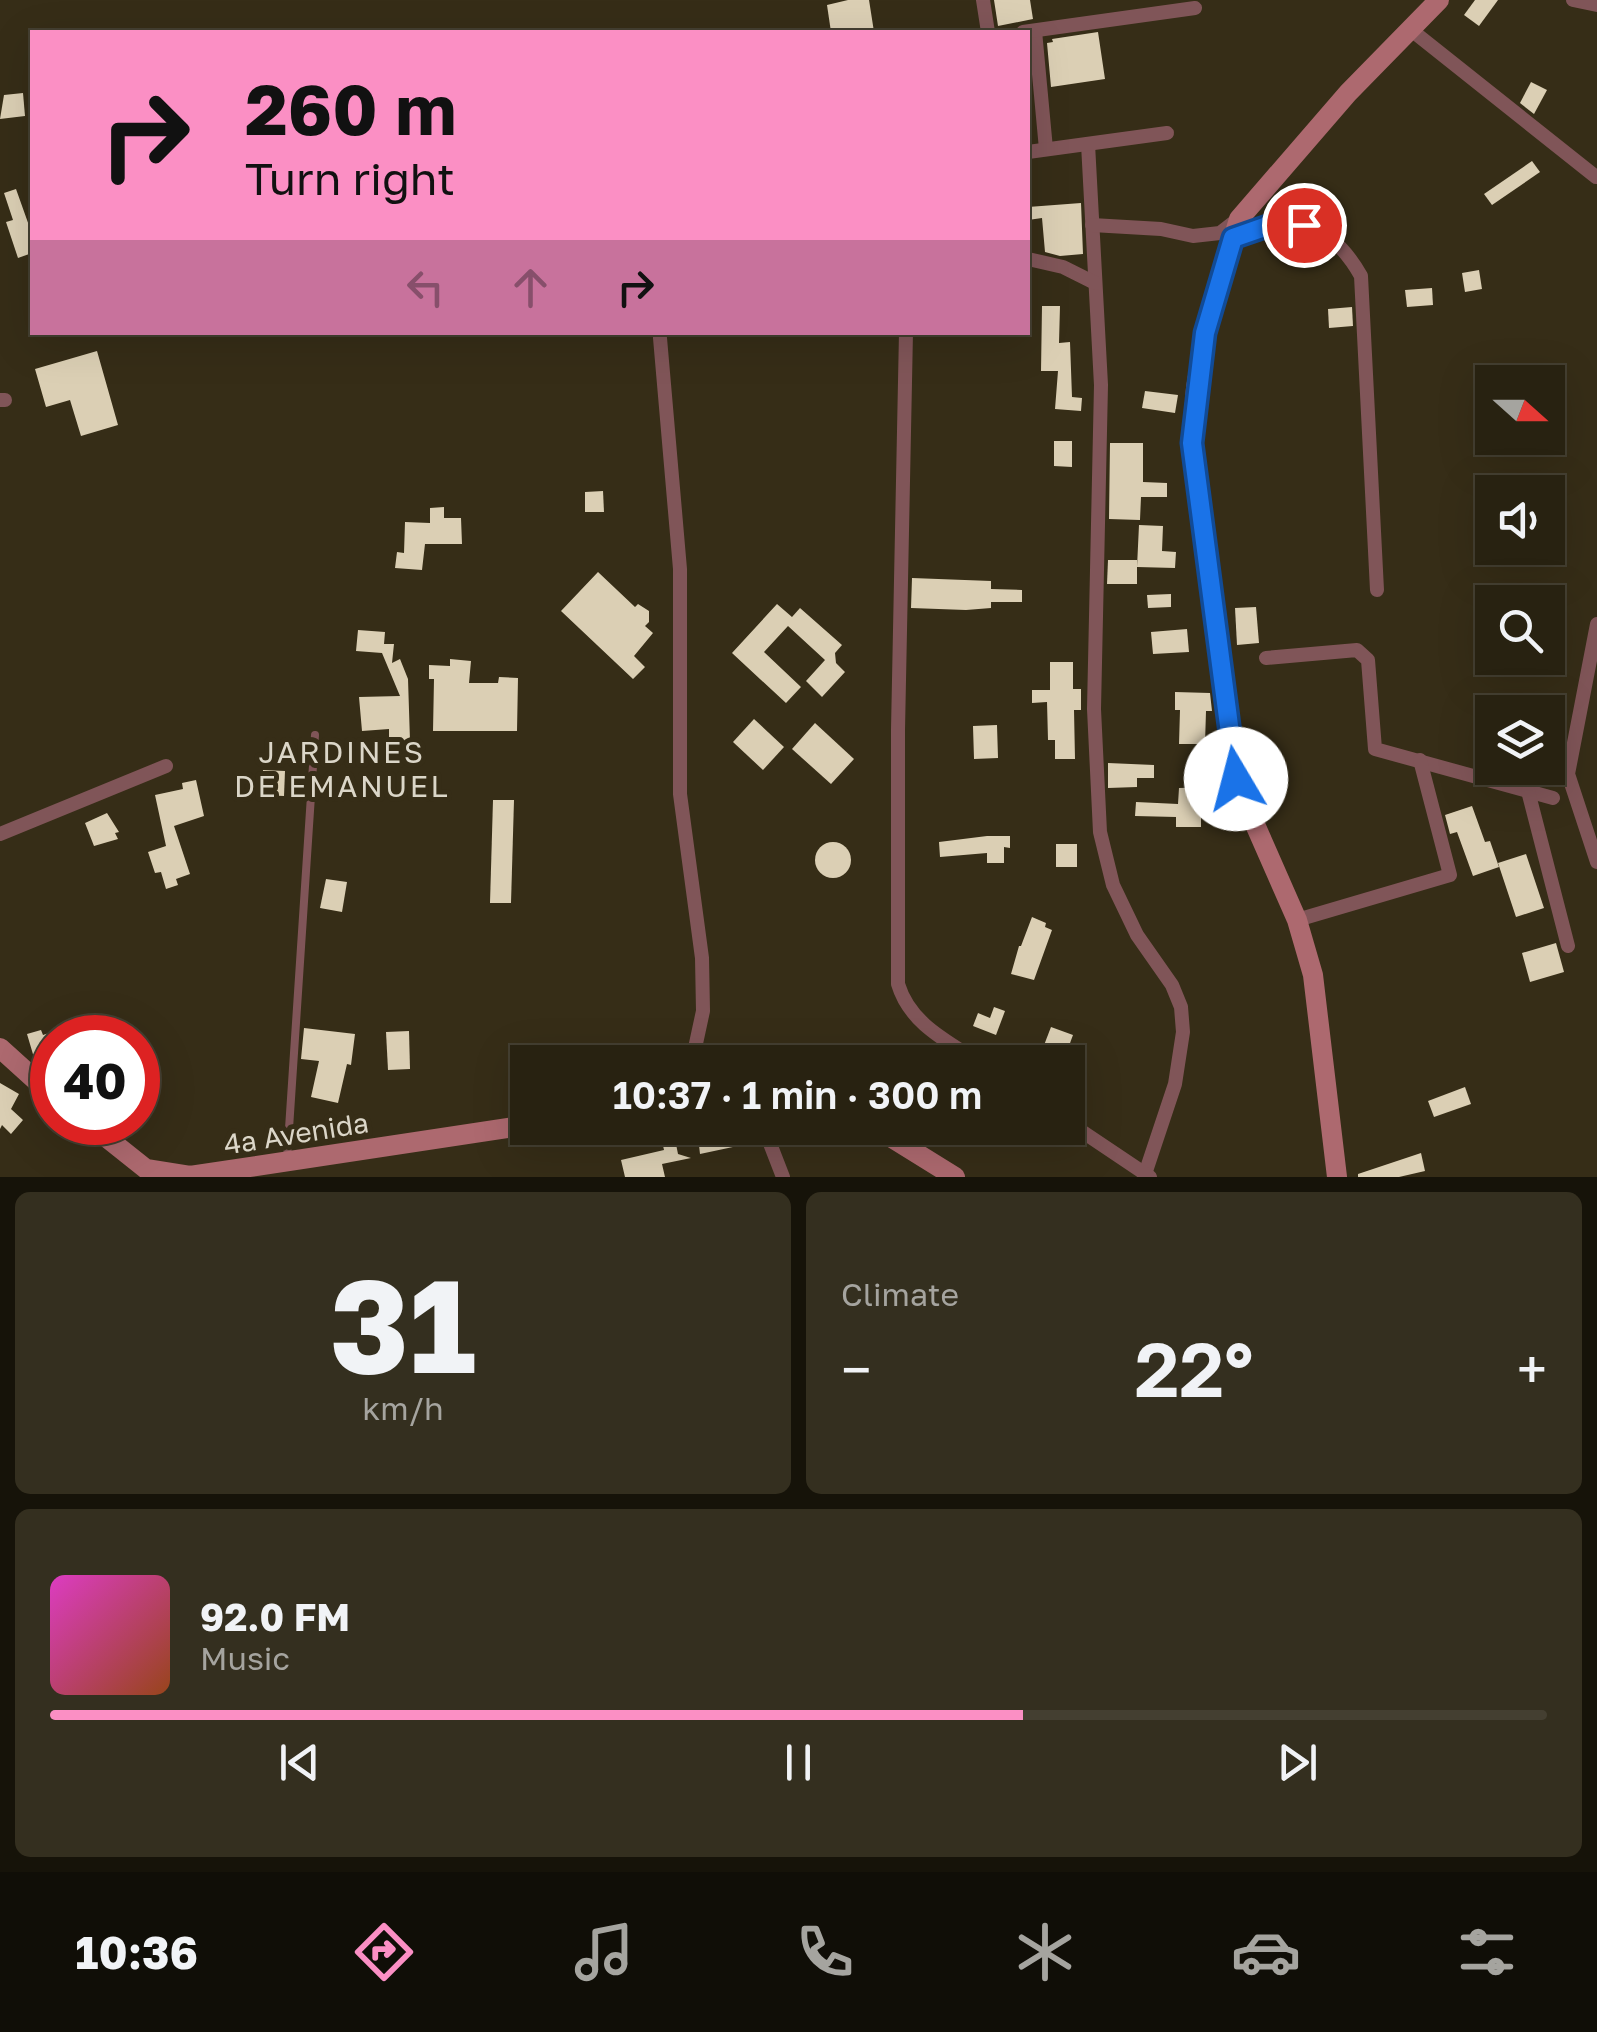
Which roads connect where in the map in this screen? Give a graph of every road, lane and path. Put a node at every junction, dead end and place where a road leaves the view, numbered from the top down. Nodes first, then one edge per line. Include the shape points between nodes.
1 (983, 0) edge
2 (1438, 0) edge
3 (1573, 0) edge
4 (1597, 6) edge
5 (1195, 8) dead end
6 (1410, 29) junction
7 (988, 30) edge
8 (1030, 32) edge
9 (1030, 39) edge
10 (1167, 133) dead end
11 (1088, 144) junction
12 (1046, 150) junction
13 (1030, 152) edge
14 (1596, 177) edge
15 (1092, 225) junction
16 (1236, 228) junction
17 (1030, 260) edge
18 (1095, 283) junction
19 (906, 335) edge
20 (660, 338) dead end
21 (1376, 590) dead end
22 (1597, 624) edge
23 (1266, 658) dead end
24 (315, 735) dead end
25 (1420, 760) junction
26 (166, 766) dead end
27 (1528, 791) junction
28 (1552, 798) dead end
29 (0, 834) edge
30 (1597, 862) edge
31 (1297, 920) junction
32 (1568, 946) dead end
33 (696, 1045) edge
34 (954, 1045) edge
35 (0, 1048) edge
36 (30, 1075) edge
37 (510, 1128) edge
38 (1085, 1134) edge
39 (115, 1145) edge
40 (771, 1145) edge
41 (903, 1145) edge
42 (287, 1163) junction
43 (150, 1173) edge
44 (1147, 1176) edge
45 (783, 1177) edge
46 (955, 1177) edge
47 (1338, 1177) edge

1 - 7 street
2 - 6 street
3 - 4 street
5 - 8 street
6 - 14 street
6 - 16 street
9 - 12 street
10 - 11 street
11 - 12 street
11 - 15 street
12 - 13 street
15 - 16 street via 1193,236
15 - 18 street
16 - 21 street via 1304,225 1346,249 1362,276
16 - 31 street via 1205,333 1192,443 1236,779
17 - 18 street via 1062,266
18 - 44 street via 1101,385 1094,709 1100,832 1113,885 1172,986 1183,1032
19 - 34 street via 898,984 918,1020
20 - 33 street via 680,570 680,794 702,958
22 - 30 street via 1568,774
23 - 25 street via 1357,650 1368,660 1376,749
24 - 42 lane
25 - 27 street
25 - 31 street via 1450,875
26 - 29 street
27 - 28 street
27 - 32 street
31 - 47 street via 1314,975
35 - 36 street
37 - 42 street, 4a Avenida
38 - 44 street
39 - 43 street, 4a Avenida
40 - 45 street
41 - 46 street
42 - 43 street, 4a Avenida via 190,1176

